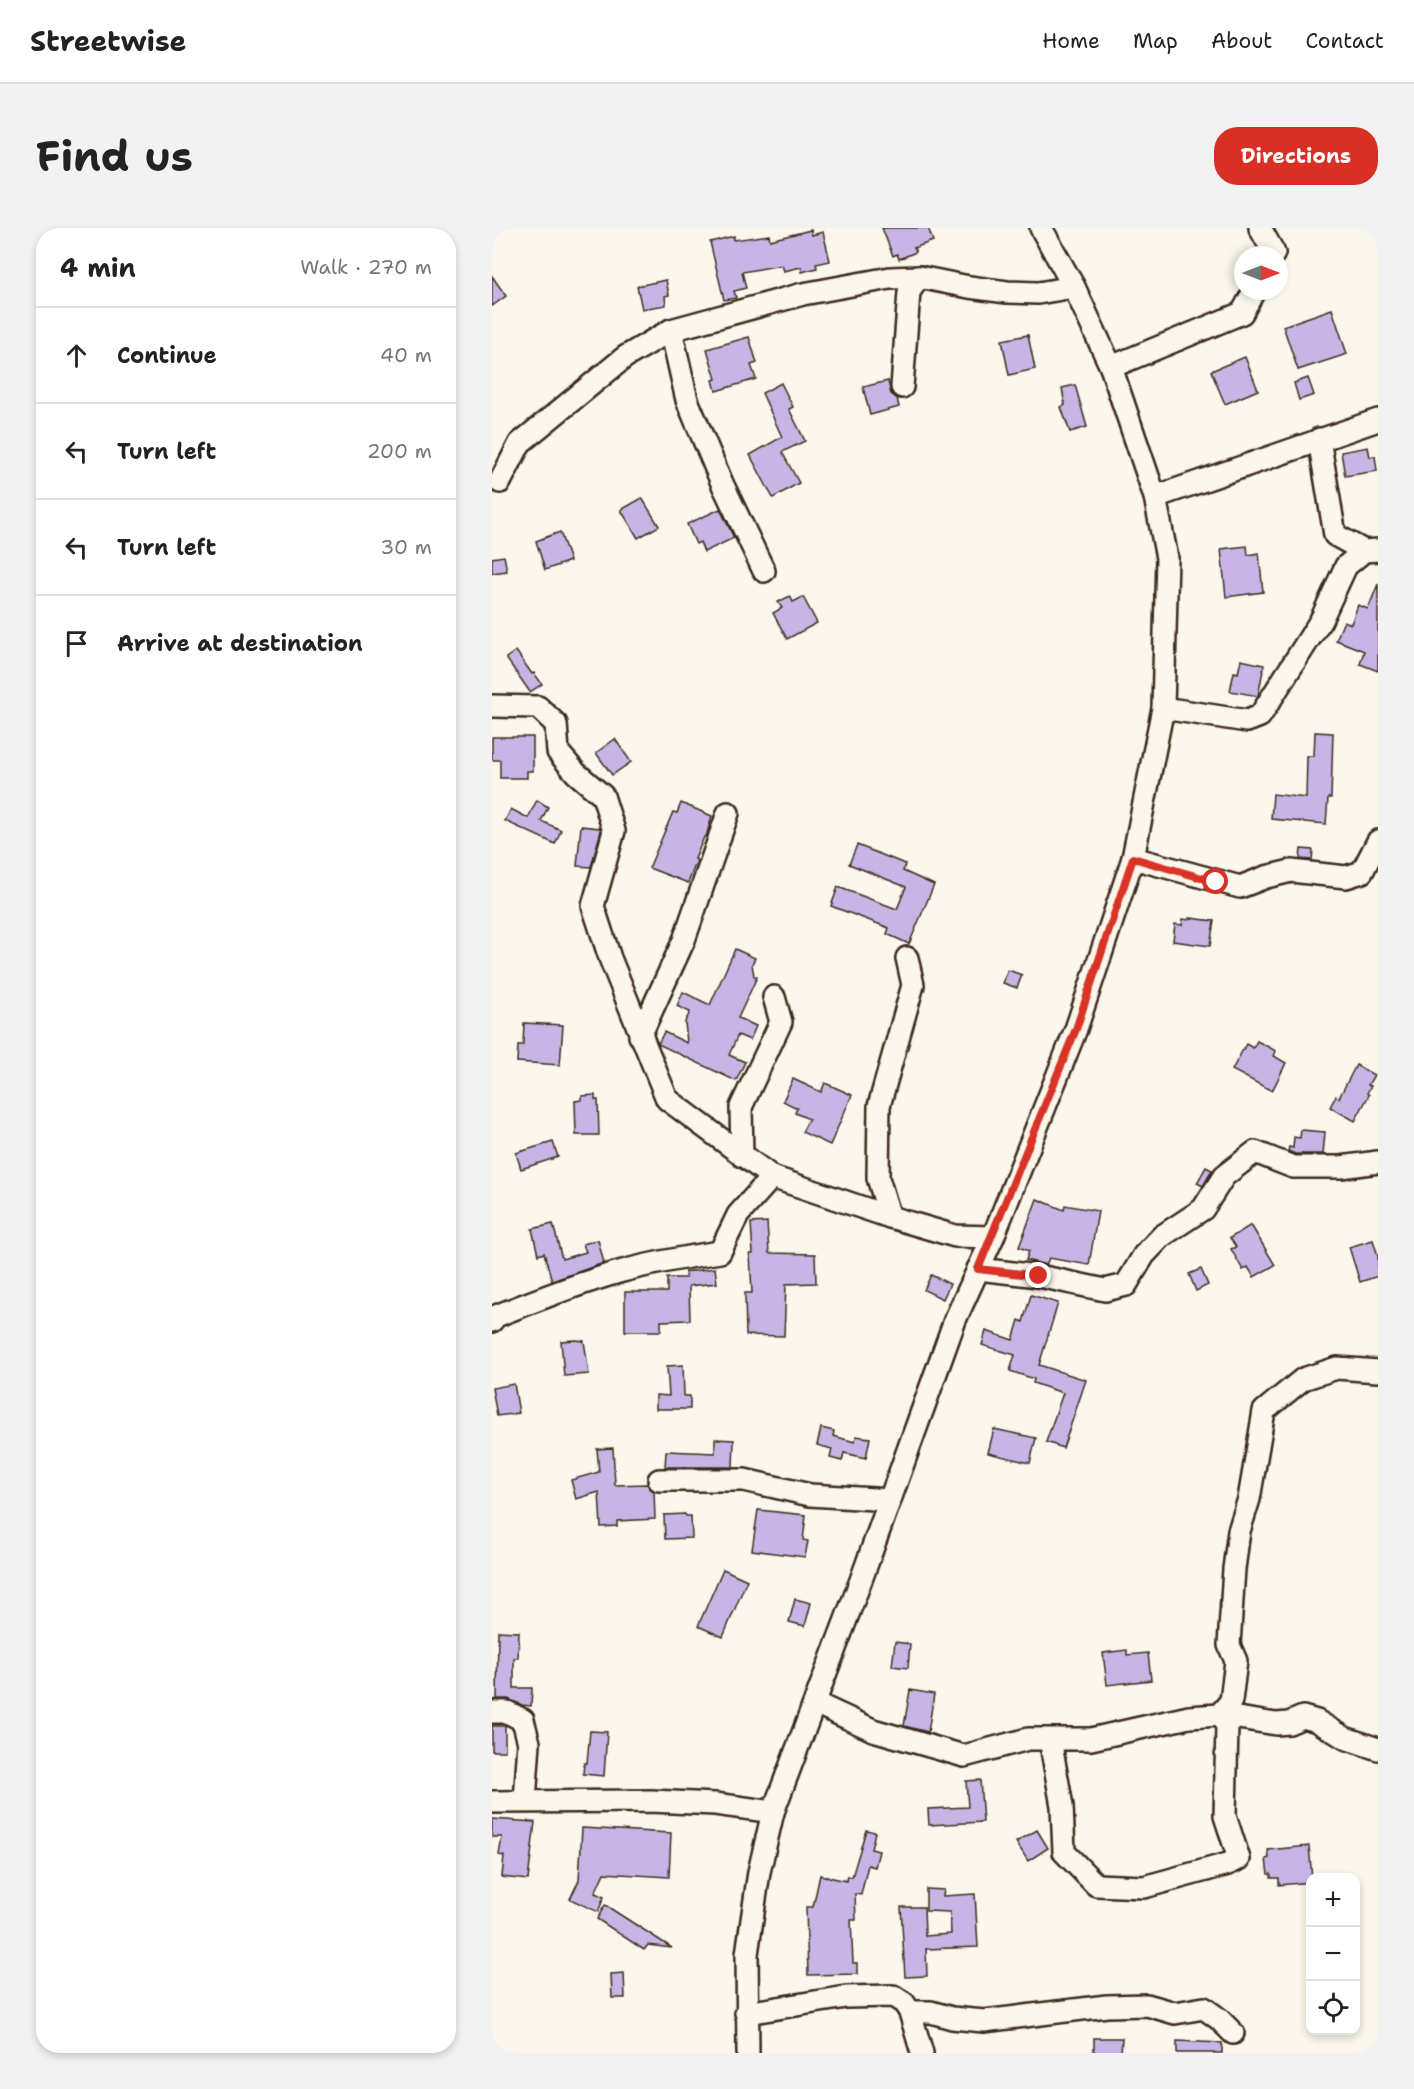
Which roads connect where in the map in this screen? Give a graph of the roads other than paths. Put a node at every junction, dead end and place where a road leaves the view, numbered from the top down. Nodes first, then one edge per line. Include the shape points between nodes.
1 (1041, 228) edge
2 (1260, 228) edge
3 (1270, 246) edge
4 (919, 276) junction
5 (1074, 287) junction
6 (1249, 300) edge
7 (671, 330) junction
8 (1111, 367) junction
9 (902, 387) dead end
10 (1378, 420) edge
11 (1319, 439) junction
12 (500, 482) dead end
13 (1155, 497) junction
14 (1371, 550) edge
15 (764, 571) dead end
16 (492, 706) edge
17 (1164, 708) junction
18 (728, 813) dead end
19 (1378, 841) edge
20 (1133, 858) junction
21 (907, 958) dead end
22 (774, 997) dead end
23 (640, 1036) junction
24 (742, 1156) junction
25 (1378, 1162) edge
26 (772, 1177) junction
27 (890, 1217) junction
28 (993, 1237) junction
29 (978, 1269) junction
30 (492, 1322) edge
31 (1378, 1371) edge
32 (659, 1480) dead end
33 (890, 1500) junction
34 (815, 1703) junction
35 (492, 1712) edge
36 (1219, 1715) junction
37 (1050, 1739) junction
38 (1378, 1749) edge
39 (525, 1801) junction
40 (492, 1802) edge
41 (773, 1812) junction
42 (910, 2012) junction
43 (746, 2013) junction
44 (1233, 2033) dead end
45 (748, 2053) edge
46 (922, 2053) edge

1 - 5 street
2 - 3 street
4 - 5 street via 1007,292 1038,293
4 - 7 street via 802,294
4 - 9 street via 909,292
5 - 8 street
6 - 8 street via 1242,313
7 - 12 street via 625,357 520,442
7 - 15 street via 687,400
8 - 13 street
10 - 11 street
11 - 13 street
11 - 14 street via 1335,535
13 - 17 street via 1167,558
14 - 17 street via 1346,566 1321,620 1260,716 1247,721
16 - 23 street via 538,707 556,724 558,752 603,796 614,831 593,906
17 - 20 street
18 - 23 street via 684,940
19 - 20 street via 1362,872 1346,877 1291,871 1240,887
20 - 28 street via 1076,1029
21 - 27 street via 913,985 879,1106 878,1178
22 - 24 street via 781,1022 741,1107
23 - 24 street via 667,1099
24 - 26 street
25 - 29 street via 1293,1167 1256,1152 1224,1176 1203,1209 1162,1236 1144,1255 1126,1285 1105,1290 1039,1276
26 - 27 street
26 - 30 street via 738,1215 720,1252 619,1272 496,1316
27 - 28 street via 955,1236
28 - 29 street
29 - 33 street via 955,1320
31 - 36 street via 1337,1368 1303,1379 1264,1411 1234,1569 1229,1645 1236,1661 1231,1701
32 - 33 street via 744,1480 810,1495
33 - 34 street
34 - 37 street via 873,1730 964,1756 1028,1738
34 - 41 street
35 - 39 street via 507,1712 523,1720 529,1743
36 - 37 street via 1189,1717 1091,1739
36 - 37 street via 1227,1725 1225,1816 1239,1859 1144,1887 1096,1885 1064,1852 1062,1806
36 - 38 street via 1276,1724 1303,1717
39 - 40 street
39 - 41 street via 651,1801
41 - 43 street via 747,1954
42 - 43 street via 893,1996 846,1997
42 - 44 street via 984,2021 1147,2004 1175,2013 1204,2008
42 - 46 street
43 - 45 street

